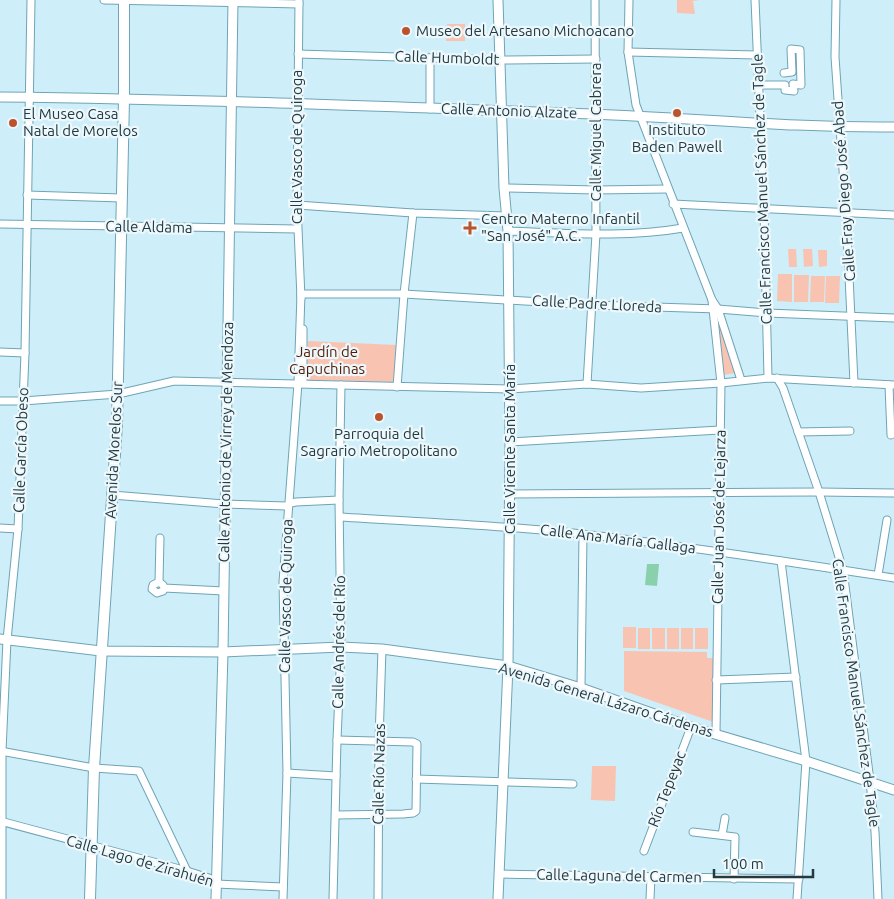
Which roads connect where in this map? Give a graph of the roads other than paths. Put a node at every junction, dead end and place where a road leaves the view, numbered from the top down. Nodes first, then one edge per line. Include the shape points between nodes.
1 (31, 0) edge
2 (104, 0) edge
3 (124, 0) edge
4 (498, 0) edge
5 (595, 0) edge
6 (629, 0) edge
7 (754, 0) edge
8 (836, 0) edge
9 (234, 1) edge
10 (299, 2) edge
11 (628, 52) junction
12 (298, 54) junction
13 (758, 55) junction
14 (430, 58) junction
15 (596, 59) junction
16 (500, 60) junction
17 (784, 73) dead end
18 (758, 85) junction
19 (0, 97) edge
20 (29, 98) junction
21 (124, 99) junction
22 (232, 101) junction
23 (297, 104) junction
24 (430, 109) junction
25 (502, 111) junction
26 (596, 114) junction
27 (641, 117) junction
28 (759, 124) junction
29 (840, 127) junction
30 (894, 127) edge
31 (504, 188) junction
32 (668, 189) junction
33 (596, 190) junction
34 (28, 195) junction
35 (121, 198) junction
36 (674, 204) junction
37 (297, 205) junction
38 (764, 210) junction
39 (846, 212) junction
40 (414, 213) junction
41 (506, 216) junction
42 (894, 216) edge
43 (0, 224) edge
44 (27, 225) junction
45 (121, 226) junction
46 (230, 228) junction
47 (683, 228) junction
48 (297, 229) junction
49 (508, 231) junction
50 (596, 234) junction
51 (301, 294) junction
52 (404, 294) junction
53 (509, 300) junction
54 (592, 305) junction
55 (715, 309) junction
56 (767, 313) junction
57 (852, 317) junction
58 (894, 318) edge
59 (0, 352) edge
60 (25, 353) junction
61 (768, 378) junction
62 (777, 378) junction
63 (741, 380) junction
64 (228, 382) junction
65 (300, 383) junction
66 (721, 383) junction
67 (854, 383) junction
68 (587, 384) junction
69 (341, 385) junction
70 (892, 385) edge
71 (397, 387) junction
72 (510, 389) junction
73 (118, 394) junction
74 (0, 401) edge
75 (23, 401) junction
76 (720, 430) junction
77 (850, 430) dead end
78 (798, 432) junction
79 (891, 435) dead end
80 (510, 442) junction
81 (819, 492) junction
82 (720, 493) junction
83 (894, 493) edge
84 (510, 494) junction
85 (112, 495) junction
86 (339, 500) junction
87 (224, 504) junction
88 (287, 506) junction
89 (340, 517) junction
90 (887, 520) dead end
91 (510, 527) junction
92 (0, 528) edge
93 (18, 529) junction
94 (583, 534) junction
95 (160, 538) dead end
96 (719, 552) junction
97 (780, 561) junction
98 (843, 570) junction
99 (878, 575) junction
100 (894, 578) edge
101 (224, 591) junction
102 (4, 639) edge
103 (341, 647) junction
104 (382, 649) junction
105 (284, 650) junction
106 (101, 652) junction
107 (223, 652) junction
108 (508, 666) junction
109 (796, 677) junction
110 (716, 680) junction
111 (581, 688) junction
112 (691, 727) junction
113 (716, 734) junction
114 (337, 740) junction
115 (379, 740) junction
116 (1, 751) edge
117 (806, 761) junction
118 (94, 768) junction
119 (287, 773) junction
120 (336, 776) junction
121 (416, 779) junction
122 (502, 781) junction
123 (870, 781) junction
124 (573, 784) dead end
125 (894, 790) edge
126 (378, 814) junction
127 (336, 815) junction
128 (725, 818) dead end
129 (1, 821) edge
130 (693, 832) dead end
131 (722, 835) junction
132 (91, 846) junction
133 (644, 851) dead end
134 (187, 871) junction
135 (499, 874) junction
136 (651, 877) junction
137 (734, 879) junction
138 (799, 879) junction
139 (216, 884) junction
140 (283, 887) junction
141 (2, 899) edge
142 (90, 899) edge
143 (216, 899) edge
144 (283, 899) edge
145 (333, 899) edge
146 (378, 899) edge
147 (498, 899) edge
148 (650, 899) edge
149 (797, 899) edge
150 (878, 899) edge

1 - 20 street, Calle García Obeso
2 - 3 street
3 - 9 street
3 - 21 main road, Avenida Morelos Sur
4 - 16 street, Calle Vicente Santa María
5 - 15 street, Calle Miguel Cabrera
6 - 11 street, Calle Juan José de Lejarza
7 - 13 street, Calle Francisco Manuel Sánchez de Tagle
8 - 29 street, Calle Fray Diego José Abad via 835,57
9 - 10 street
9 - 22 street, Calle Antonio de Virrey de Mendoza
10 - 12 street, Calle Vasco de Quiroga
11 - 13 street
11 - 27 street, Calle Juan José de Lejarza via 632,86
12 - 14 street, Calle Humboldt
12 - 23 street, Calle Vasco de Quiroga
13 - 18 street, Calle Francisco Manuel Sánchez de Tagle
14 - 16 street, Calle Humboldt
14 - 24 street
15 - 16 street, Calle Humboldt
15 - 26 street, Calle Miguel Cabrera
16 - 25 street, Calle Vicente Santa María
17 - 18 street via 792,72 791,50 800,50 801,85 793,84 794,91 785,90 785,85
18 - 28 street, Calle Francisco Manuel Sánchez de Tagle
19 - 20 street, Calle Antonio Alzate
20 - 21 street, Calle Antonio Alzate
20 - 34 street, Calle García Obeso
21 - 22 street, Calle Antonio Alzate
21 - 35 main road, Avenida Morelos Sur
22 - 23 street, Calle Antonio Alzate
22 - 46 street, Calle Antonio de Virrey de Mendoza
23 - 24 street, Calle Antonio Alzate
23 - 37 street, Calle Vasco de Quiroga
24 - 25 street, Calle Antonio Alzate
25 - 26 street, Calle Antonio Alzate
25 - 31 street, Calle Vicente Santa María
26 - 27 street, Calle Antonio Alzate
26 - 33 street, Calle Miguel Cabrera
27 - 28 street, Calle Antonio Alzate
27 - 32 street, Calle Juan José de Lejarza
28 - 29 street, Calle Antonio Alzate
28 - 38 street, Calle Francisco Manuel Sánchez de Tagle
29 - 30 street, Calle Antonio Alzate
29 - 39 street, Calle Fray Diego José Abad
31 - 33 street
31 - 41 street, Calle Vicente Santa María
32 - 33 street
32 - 36 street, Calle Juan José de Lejarza
33 - 50 street, Calle Miguel Cabrera
34 - 35 street
34 - 44 street, Calle García Obeso
35 - 45 main road, Avenida Morelos Sur
36 - 38 street
36 - 47 street, Calle Juan José de Lejarza
37 - 40 street
37 - 48 street, Calle Vasco de Quiroga
38 - 39 street
38 - 56 street, Calle Francisco Manuel Sánchez de Tagle
39 - 42 street
39 - 57 street, Calle Fray Diego José Abad
40 - 41 street
40 - 52 street
41 - 49 street, Calle Vicente Santa María
43 - 44 street, Calle Aldama
44 - 45 street, Calle Aldama
44 - 60 street, Calle García Obeso
45 - 46 street, Calle Aldama
45 - 73 main road, Avenida Morelos Sur
46 - 48 street, Calle Aldama
46 - 64 street, Calle Antonio de Virrey de Mendoza
47 - 50 street
47 - 55 street, Calle Juan José de Lejarza
48 - 51 street, Calle Vasco de Quiroga
49 - 50 street
49 - 53 street, Calle Vicente Santa María
50 - 54 street, Calle Miguel Cabrera
51 - 52 street, Calle Padre Lloreda
51 - 65 street, Calle Vasco de Quiroga
52 - 53 street, Calle Padre Lloreda
52 - 71 street
53 - 54 street, Calle Padre Lloreda
53 - 72 street, Calle Vicente Santa María
54 - 55 street, Calle Padre Lloreda
54 - 68 street, Calle Miguel Cabrera
55 - 56 street, Calle Padre Lloreda
55 - 63 street, Calle Juan José de Lejarza
55 - 66 street, Calle Juan José de Lejarza
56 - 57 street, Calle Padre Lloreda
56 - 61 street, Calle Francisco Manuel Sánchez de Tagle
57 - 58 street, Calle Padre Lloreda
57 - 67 street, Calle Fray Diego José Abad
59 - 60 street
60 - 75 street, Calle García Obeso
61 - 62 street
61 - 63 street
62 - 67 street
62 - 78 street, Calle Francisco Manuel Sánchez de Tagle
63 - 66 street
64 - 65 street
64 - 73 street via 174,381
64 - 87 street, Calle Antonio de Virrey de Mendoza
65 - 69 street
65 - 88 street, Calle Vasco de Quiroga
66 - 68 street via 641,388
66 - 76 street, Calle Juan José de Lejarza
67 - 70 street
68 - 72 street
69 - 71 street
69 - 86 street, Calle Andrés del Río
70 - 79 street
71 - 72 street
72 - 80 street, Calle Vicente Santa María
73 - 75 street
73 - 85 main road, Avenida Morelos Sur
74 - 75 street
75 - 93 street, Calle García Obeso
76 - 80 street
76 - 82 street, Calle Juan José de Lejarza
77 - 78 street
78 - 81 street, Calle Francisco Manuel Sánchez de Tagle
80 - 84 street, Calle Vicente Santa María
81 - 82 street
81 - 83 street
81 - 98 street, Calle Francisco Manuel Sánchez de Tagle
82 - 84 street
82 - 96 street, Calle Juan José de Lejarza
84 - 91 street, Calle Vicente Santa María
85 - 87 street
85 - 106 main road, Avenida Morelos Sur
86 - 88 street via 296,502
86 - 89 street, Calle Andrés del Río
87 - 88 street
87 - 101 street, Calle Antonio de Virrey de Mendoza
88 - 105 street, Calle Vasco de Quiroga
89 - 91 street, Calle Ana María Gallaga
89 - 103 street, Calle Andrés del Río
90 - 99 street
91 - 94 street, Calle Ana María Gallaga
91 - 108 street, Calle Vicente Santa María
92 - 93 street
93 - 102 street, Calle García Obeso
94 - 96 street, Calle Ana María Gallaga
94 - 111 street
95 - 101 street via 161,585
96 - 97 street, Calle Ana María Gallaga
96 - 110 street, Calle Juan José de Lejarza
97 - 98 street, Calle Ana María Gallaga
97 - 109 street
98 - 99 street, Calle Ana María Gallaga
98 - 123 street, Calle Francisco Manuel Sánchez de Tagle
99 - 100 street, Calle Ana María Gallaga
101 - 107 street, Calle Antonio de Virrey de Mendoza
102 - 106 street, Avenida General Lázaro Cárdenas
102 - 116 street, Calle García Obeso
103 - 104 street, Avenida General Lázaro Cárdenas
103 - 105 street, Avenida General Lázaro Cárdenas
103 - 114 street, Calle Andrés del Río
104 - 108 street, Avenida General Lázaro Cárdenas
104 - 115 street, Calle Río Nazas
105 - 107 street, Avenida General Lázaro Cárdenas
105 - 119 street, Calle Vasco de Quiroga
106 - 107 street, Avenida General Lázaro Cárdenas
106 - 118 main road, Avenida Morelos Sur
107 - 139 street, Calle Antonio de Virrey de Mendoza
108 - 111 street, Avenida General Lázaro Cárdenas
108 - 122 street, Calle Vicente Santa María
109 - 110 street
109 - 117 street
110 - 113 street, Calle Juan José de Lejarza
111 - 112 street, Avenida General Lázaro Cárdenas
112 - 113 street, Avenida General Lázaro Cárdenas
112 - 133 street, Río Tepeyac
113 - 117 street, Avenida General Lázaro Cárdenas
114 - 115 street
114 - 120 street, Calle Andrés del Río
115 - 121 street via 417,744
115 - 126 street, Calle Río Nazas
116 - 118 street
116 - 129 street, Calle García Obeso
117 - 123 street, Avenida General Lázaro Cárdenas
117 - 138 street
118 - 132 main road, Avenida Morelos Sur
118 - 134 street via 139,771
119 - 120 street
119 - 140 street, Calle Vasco de Quiroga
120 - 127 street, Calle Andrés del Río
121 - 122 street
121 - 126 street via 416,811
122 - 124 street
122 - 135 street, Calle Vicente Santa María
123 - 125 street, Avenida General Lázaro Cárdenas
123 - 150 street, Calle Francisco Manuel Sánchez de Tagle via 876,832
126 - 127 street
126 - 146 street, Calle Río Nazas
127 - 145 street, Calle Andrés del Río
128 - 131 street
129 - 132 street, Calle Lago de Zirahuén
129 - 141 street, Calle García Obeso
130 - 131 street
131 - 137 street via 735,837
132 - 134 street, Calle Lago de Zirahuén
132 - 142 main road, Avenida Morelos Sur
134 - 139 street, Calle Lago de Zirahuén via 209,878
135 - 136 street, Calle Laguna del Carmen
135 - 147 street, Calle Vicente Santa María
136 - 137 street, Calle Laguna del Carmen
136 - 148 street
137 - 138 street, Calle Laguna del Carmen
138 - 149 street
139 - 140 street, Calle Lago de Zirahuén
139 - 143 street, Calle Antonio de Virrey de Mendoza
140 - 144 street, Calle Vasco de Quiroga

